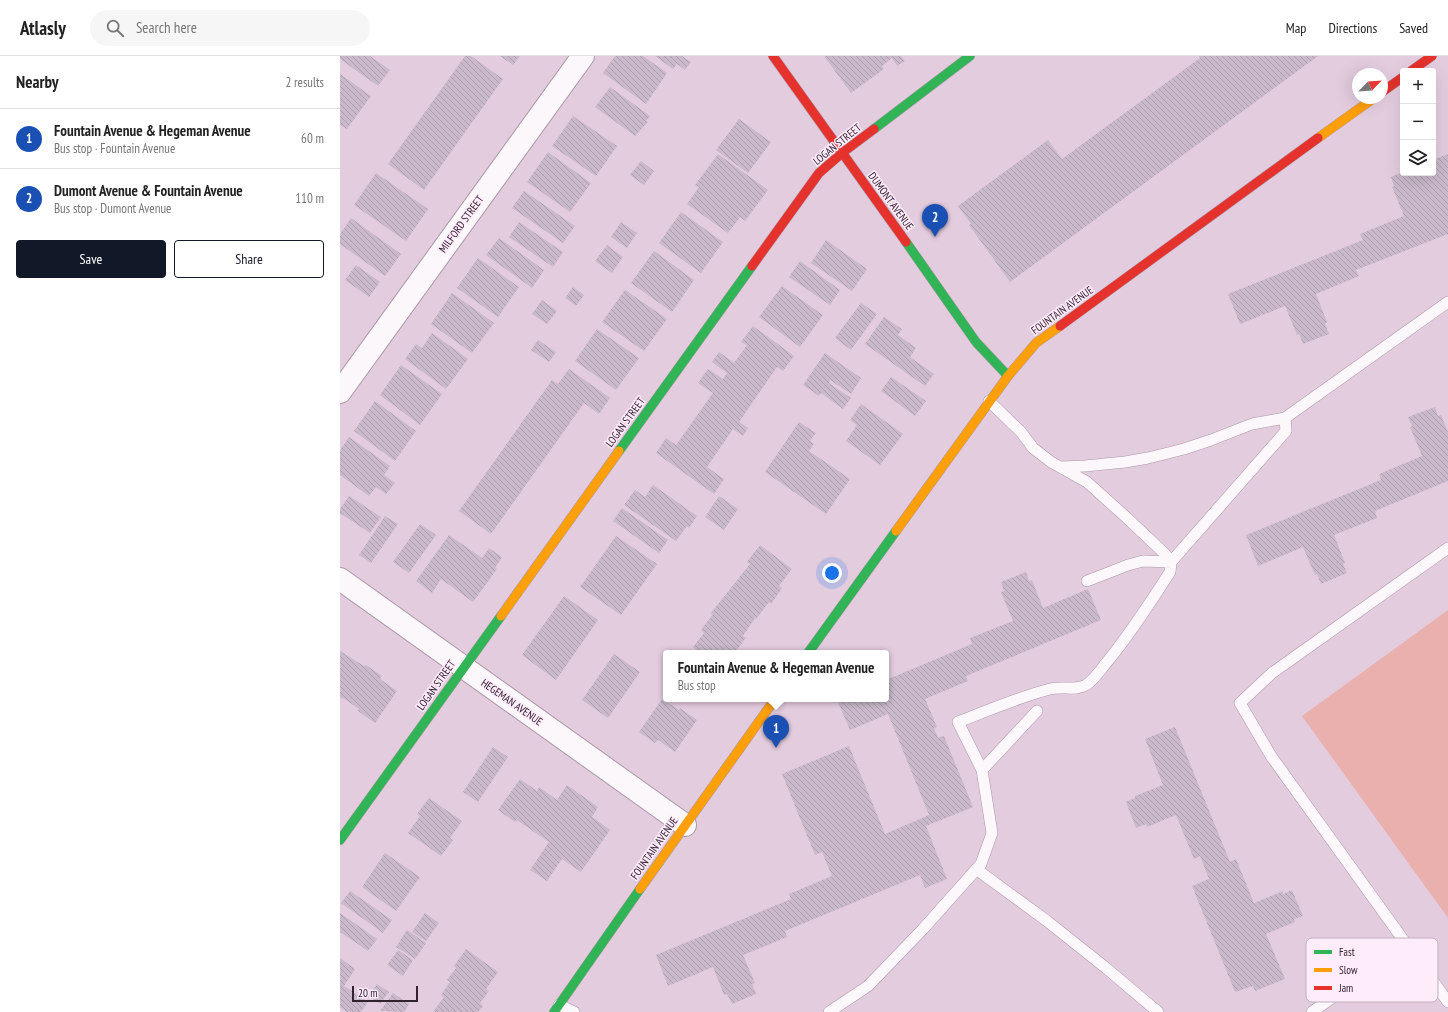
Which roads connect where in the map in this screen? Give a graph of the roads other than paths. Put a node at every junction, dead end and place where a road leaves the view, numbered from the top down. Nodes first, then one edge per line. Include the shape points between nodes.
1 (583, 56) edge
2 (773, 56) edge
3 (970, 56) edge
4 (1432, 56) edge
5 (1415, 68) edge
6 (1400, 79) edge
7 (1388, 88) edge
8 (1366, 104) edge
9 (842, 153) junction
10 (1448, 302) edge
11 (1008, 376) junction
12 (340, 392) edge
13 (989, 401) junction
14 (1285, 418) junction
15 (1061, 467) junction
16 (1448, 548) edge
17 (1171, 562) junction
18 (340, 579) edge
19 (1087, 581) dead end
20 (810, 650) edge
21 (463, 668) junction
22 (773, 702) edge
23 (1037, 712) dead end
24 (982, 770) junction
25 (685, 825) junction
26 (340, 840) edge
27 (976, 869) junction
28 (1403, 938) edge
29 (1438, 988) edge
30 (1326, 1002) edge
31 (1448, 1002) edge
32 (557, 1008) edge
33 (574, 1012) edge
34 (829, 1012) edge
35 (1158, 1012) edge
36 (1312, 1012) edge

1 - 12 street, MILFORD STREET
2 - 9 street, DUMONT AVENUE
3 - 9 street, LOGAN STREET
4 - 5 street
6 - 7 street
8 - 11 street, FOUNTAIN AVENUE via 1036,342
9 - 11 street, DUMONT AVENUE via 976,342
9 - 21 street, LOGAN STREET via 819,172
10 - 14 lane
11 - 13 street, FOUNTAIN AVENUE
13 - 15 lane via 1021,432 1033,448
13 - 20 street, FOUNTAIN AVENUE
14 - 15 lane via 1252,424 1184,449 1148,458
14 - 17 lane via 1286,431
15 - 17 lane via 1087,482
16 - 28 lane via 1272,673 1240,703 1271,756
17 - 19 lane via 1143,561
17 - 24 lane via 1170,572 1122,643 1086,685 1074,689 1050,689 958,722
18 - 21 street, HEGEMAN AVENUE
21 - 25 street, HEGEMAN AVENUE
21 - 26 street, LOGAN STREET
22 - 25 street, FOUNTAIN AVENUE
23 - 24 lane
24 - 27 lane via 992,833 981,864
25 - 32 street, FOUNTAIN AVENUE
27 - 34 lane via 868,986
27 - 35 lane via 1053,925
29 - 31 lane
30 - 36 lane
32 - 33 lane

